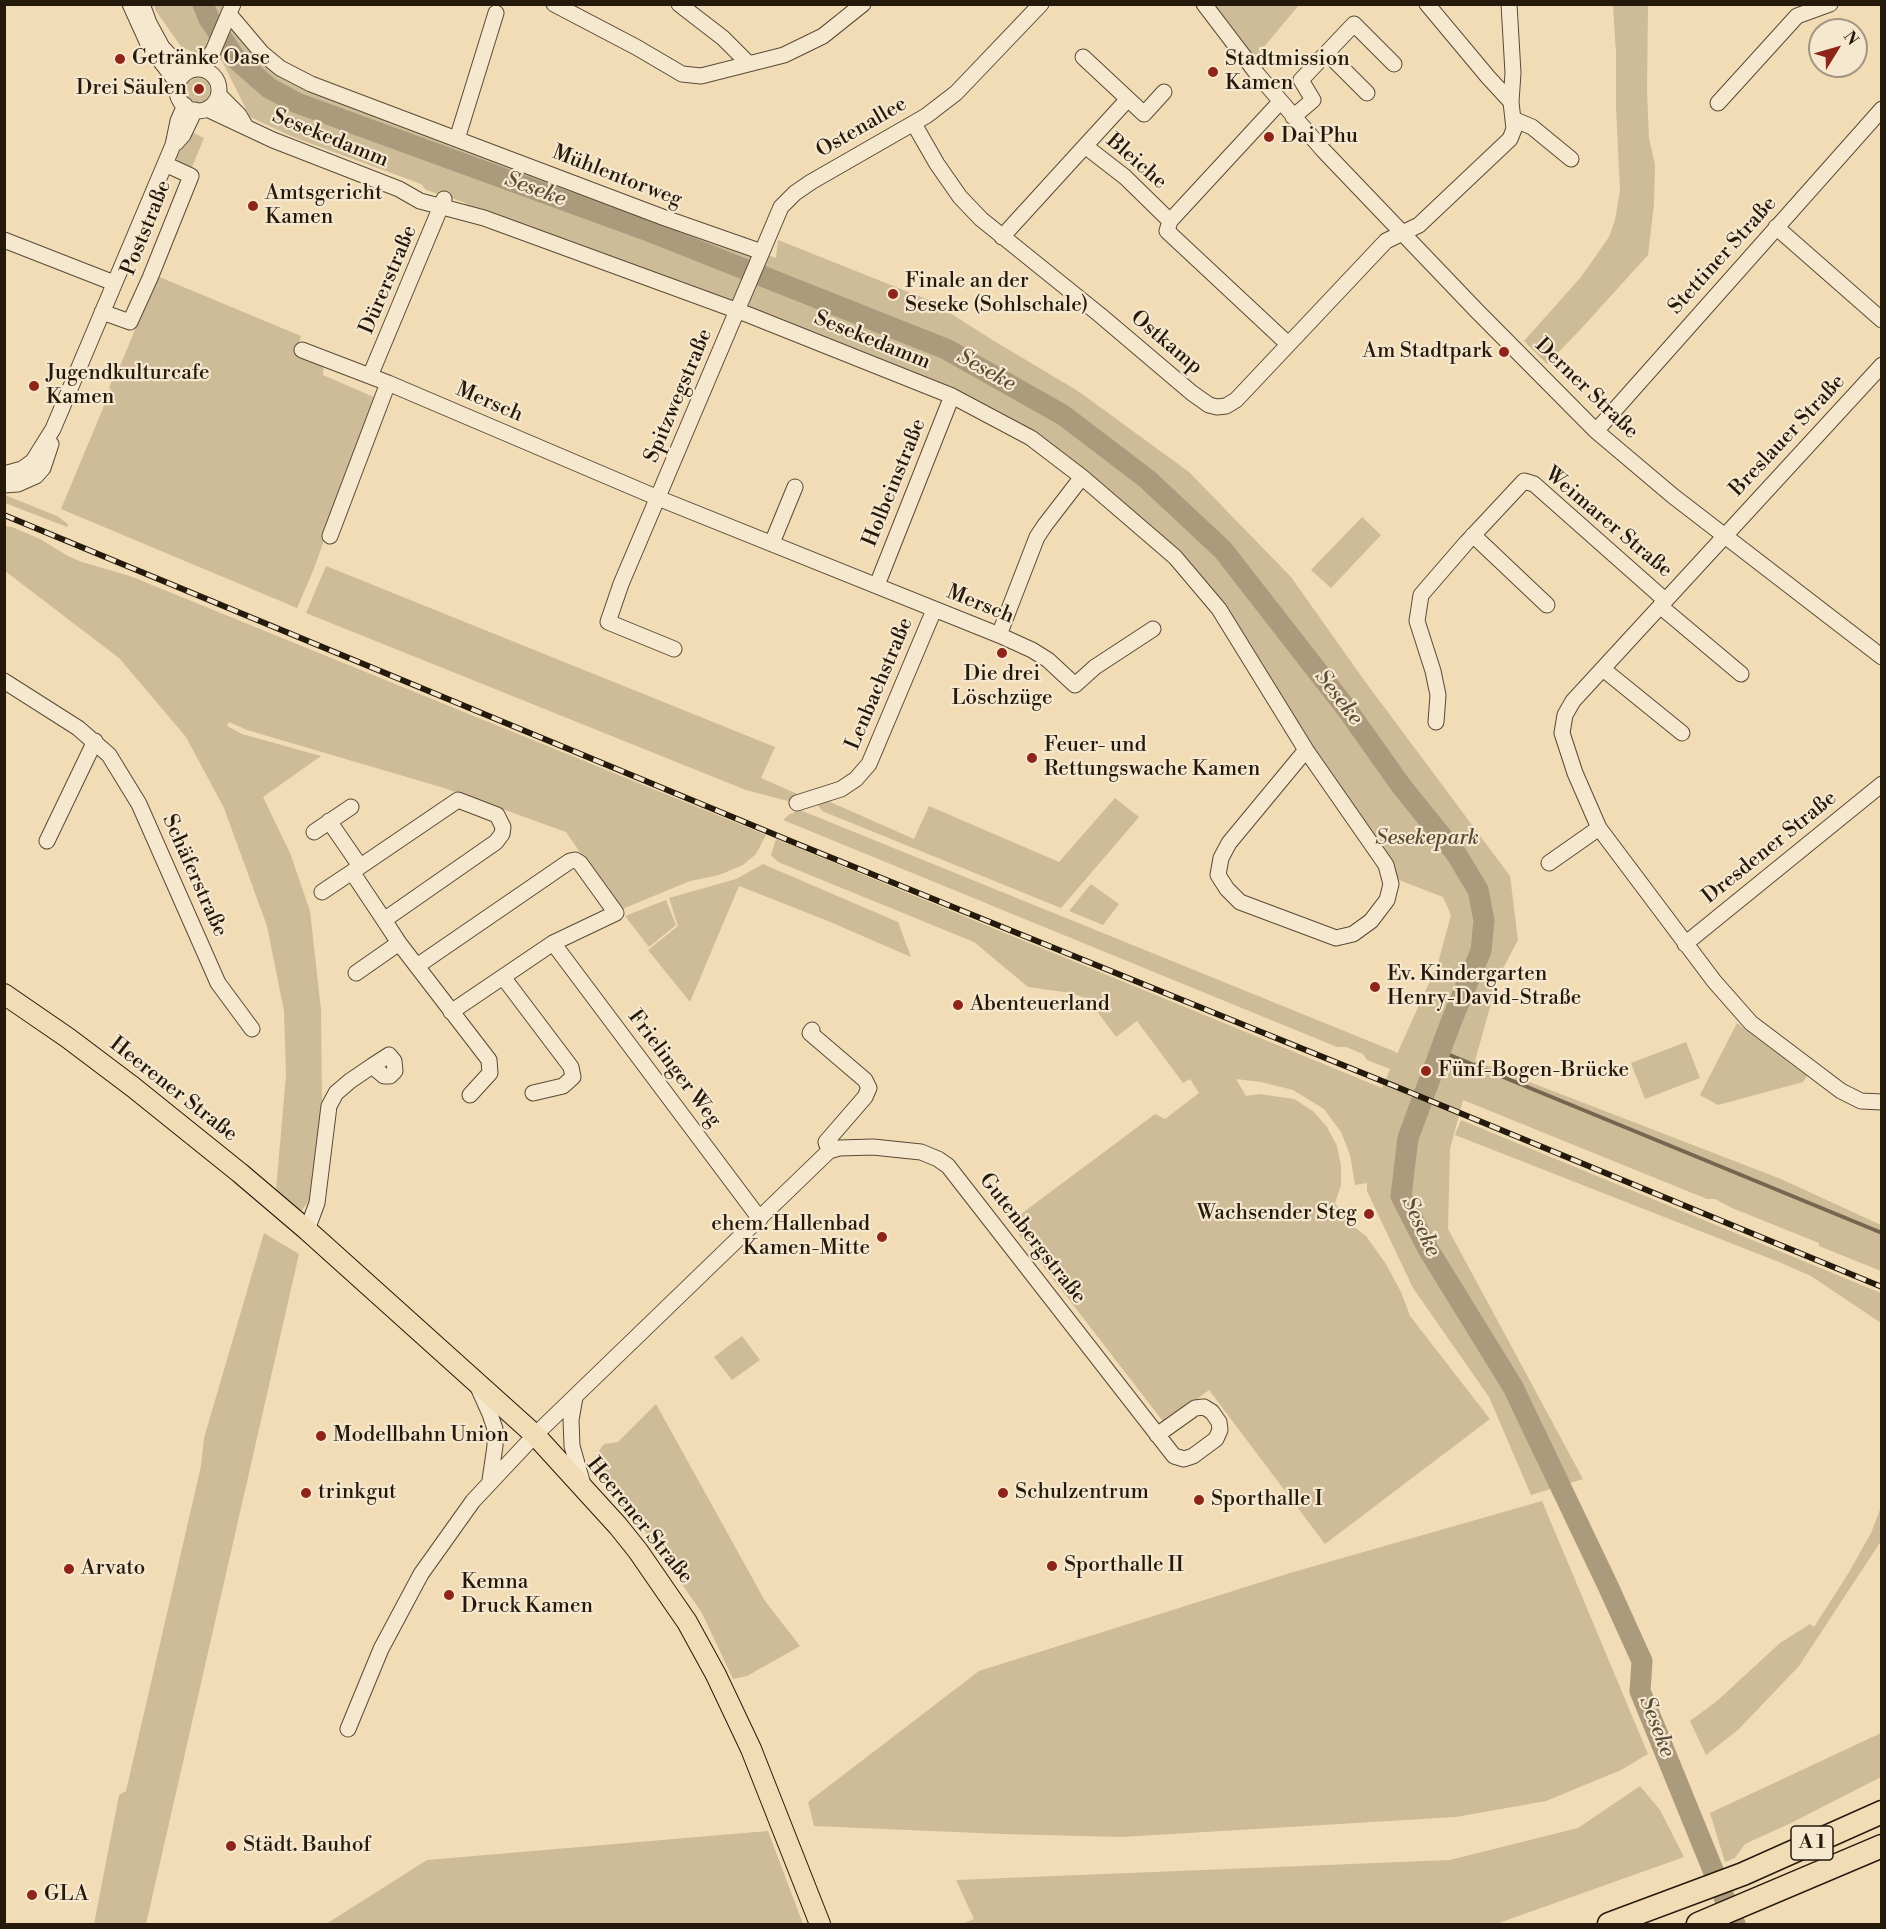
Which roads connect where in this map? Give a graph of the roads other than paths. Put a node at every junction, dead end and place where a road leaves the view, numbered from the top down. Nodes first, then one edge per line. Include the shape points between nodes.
1 (130, 4) edge
2 (142, 4) edge
3 (554, 4) edge
4 (679, 4) edge
5 (1041, 4) edge
6 (1204, 4) edge
7 (1427, 4) edge
8 (1509, 4) edge
9 (1830, 4) edge
10 (859, 6) edge
11 (496, 13) dead end
12 (229, 14) edge
13 (213, 51) junction
14 (1327, 53) junction
15 (1083, 57) dead end
16 (748, 63) junction
17 (1394, 64) dead end
18 (194, 70) junction
19 (214, 75) junction
20 (178, 84) junction
21 (1164, 92) dead end
22 (1367, 93) dead end
23 (219, 95) junction
24 (1128, 99) junction
25 (1280, 102) junction
26 (1511, 102) junction
27 (1718, 103) dead end
28 (196, 108) junction
29 (1881, 109) edge
30 (1293, 117) junction
31 (1513, 119) junction
32 (914, 124) junction
33 (246, 127) junction
34 (457, 140) junction
35 (1085, 146) junction
36 (1571, 159) dead end
37 (165, 164) junction
38 (443, 203) junction
39 (1170, 221) junction
40 (1776, 227) junction
41 (1402, 233) junction
42 (1002, 237) junction
43 (4, 240) edge
44 (760, 257) junction
45 (114, 283) junction
46 (738, 311) junction
47 (102, 312) junction
48 (1881, 320) edge
49 (1288, 344) junction
50 (303, 350) dead end
51 (1881, 365) edge
52 (370, 376) junction
53 (388, 383) junction
54 (952, 396) junction
55 (53, 429) junction
56 (1596, 431) junction
57 (4, 474) edge
58 (1082, 477) junction
59 (4, 485) edge
60 (795, 487) dead end
61 (658, 498) junction
62 (1473, 535) junction
63 (1725, 535) junction
64 (330, 536) dead end
65 (772, 543) junction
66 (877, 585) junction
67 (1663, 603) junction
68 (1546, 605) dead end
69 (934, 610) junction
70 (1153, 629) dead end
71 (999, 635) junction
72 (674, 649) dead end
73 (1881, 657) edge
74 (1603, 669) junction
75 (1741, 674) dead end
76 (4, 681) edge
77 (1436, 722) dead end
78 (1682, 733) dead end
79 (95, 741) junction
80 (1305, 750) junction
81 (1878, 792) edge
82 (797, 804) dead end
83 (351, 807) dead end
84 (329, 821) junction
85 (1599, 828) junction
86 (314, 832) dead end
87 (47, 841) dead end
88 (1550, 863) dead end
89 (356, 869) junction
90 (322, 892) dead end
91 (384, 920) junction
92 (399, 943) junction
93 (554, 943) junction
94 (1685, 944) junction
95 (417, 966) junction
96 (356, 973) dead end
97 (503, 977) junction
98 (4, 994) edge
99 (451, 1012) junction
100 (252, 1029) dead end
101 (812, 1030) dead end
102 (372, 1066) dead end
103 (533, 1093) dead end
104 (470, 1095) dead end
105 (1881, 1102) edge
106 (829, 1151) junction
107 (760, 1220) junction
108 (307, 1230) junction
109 (474, 1378) junction
110 (574, 1397) junction
111 (535, 1435) junction
112 (1157, 1435) dead end
113 (490, 1480) junction
114 (584, 1488) junction
115 (348, 1729) dead end
116 (1881, 1812) edge
117 (1881, 1846) edge
118 (1702, 1923) edge
119 (820, 1924) edge
120 (1609, 1924) edge

1 - 20 street via 149,46
2 - 18 street via 162,47 176,62
3 - 16 street via 682,74 701,76
4 - 16 street
5 - 32 street, Ostenallee via 956,93
6 - 25 street, Derner Straße
7 - 26 street
8 - 26 street
9 - 27 street via 1797,16
10 - 16 street via 823,36 784,55
11 - 34 street
12 - 13 street
12 - 34 street, Mühlentorweg via 280,68 311,84
13 - 18 street
13 - 19 street
14 - 17 street via 1354,24
14 - 22 street
14 - 30 street via 1301,80 1312,100
15 - 24 street
18 - 19 street via 204,69
18 - 20 street
19 - 23 street
20 - 28 street via 179,96
21 - 24 street via 1144,114
23 - 28 street via 212,105
23 - 33 street, Sesekedamm
24 - 35 street
25 - 30 street, Derner Straße
25 - 39 street, Bleiche
26 - 31 street
28 - 33 street, Sesekedamm
28 - 37 street, Poststraße via 178,121
29 - 40 street, Stettiner Straße
30 - 41 street, Derner Straße
31 - 36 street via 1532,127
31 - 41 street via 1510,139 1419,225
32 - 42 street, Ostkamp via 960,197
32 - 44 street, Ostenallee via 795,193 781,207
33 - 38 street, Sesekedamm via 399,189 425,192
34 - 44 street, Mühlentorweg
35 - 39 street, Bleiche via 1125,177
35 - 42 street, Bleiche
37 - 45 street, Poststraße
37 - 47 street, Poststraße via 191,176 150,279 130,322
38 - 46 street, Sesekedamm via 464,204 484,218
38 - 52 street, Dürerstraße
39 - 49 street, Bleiche via 1167,231
40 - 48 street
40 - 56 street, Stettiner Straße
41 - 49 street, Ostkamp via 1386,241
41 - 56 street, Derner Straße
42 - 49 street, Ostkamp via 1209,405 1226,406 1236,399
43 - 45 street, Poststraße
44 - 46 street, Ostenallee
45 - 47 street, Poststraße
46 - 54 street, Sesekedamm
46 - 61 street, Spitzwegstraße
47 - 55 street, Poststraße
50 - 52 street, Mersch
51 - 63 street, Breslauer Straße
52 - 53 street, Mersch
53 - 61 street, Mersch
53 - 64 street
54 - 58 street, Sesekedamm via 1031,438
54 - 66 street, Holbeinstraße
55 - 57 street, Poststraße via 33,461
55 - 59 street, Poststraße via 43,468 36,476
56 - 63 street, Derner Straße
58 - 71 street via 1038,537
58 - 80 street, Sesekedamm via 1175,557 1218,609
60 - 65 street
61 - 65 street, Mersch
61 - 72 street via 608,622
62 - 67 street, Weimarer Straße via 1524,481 1534,484
62 - 68 street
62 - 77 street, Weimarer Straße via 1429,584 1418,608 1417,621 1438,695
63 - 67 street, Breslauer Straße
63 - 73 street, Derner Straße
65 - 66 street, Mersch
66 - 69 street, Mersch
67 - 74 street, Breslauer Straße
67 - 75 street
69 - 71 street, Mersch
69 - 82 street, Lenbachstraße via 869,764 841,789
70 - 71 street, Mersch via 1075,685 1048,660
74 - 78 street
74 - 85 street, Breslauer Straße via 1573,701 1562,733
76 - 79 street, Schäferstraße
79 - 87 street
79 - 100 street, Schäferstraße via 110,755 139,804 218,983
80 - 80 street, Sesekedamm via 1229,843 1218,875 1240,902 1336,938 1353,934 1371,921 1387,900 1390,874
81 - 94 street, Dresdener Straße
83 - 84 street
84 - 86 street
84 - 89 street
85 - 88 street
85 - 94 street, Breslauer Straße
89 - 90 street
89 - 91 street
89 - 91 street via 458,800 491,811 501,820 502,834 496,842
91 - 92 street
92 - 95 street
92 - 96 street
93 - 95 street via 616,913 575,860
93 - 97 street
93 - 107 street, Frielinger Weg
94 - 105 street, Breslauer Straße via 1751,1023 1841,1091 1861,1101
95 - 99 street
97 - 99 street
97 - 103 street via 571,1067 573,1077 563,1086
98 - 108 main road, Heerener Straße via 142,1095
99 - 104 street via 489,1060 490,1073
101 - 106 street via 810,1033 865,1080 869,1088 826,1142
102 - 108 street via 336,1093 329,1106 316,1203
106 - 107 street
106 - 112 street, Gutenbergstraße via 873,1148 921,1152 948,1166
107 - 110 street
108 - 109 main road, Heerener Straße
109 - 111 main road, Heerener Straße
109 - 113 street via 495,1429
110 - 111 street
110 - 114 street via 572,1446
111 - 113 street
111 - 114 main road, Heerener Straße
113 - 115 street via 421,1574 381,1649
114 - 119 main road, Heerener Straße via 638,1551 702,1648 751,1749
116 - 120 highway, A 1 via 1743,1874
117 - 118 highway, A 1

